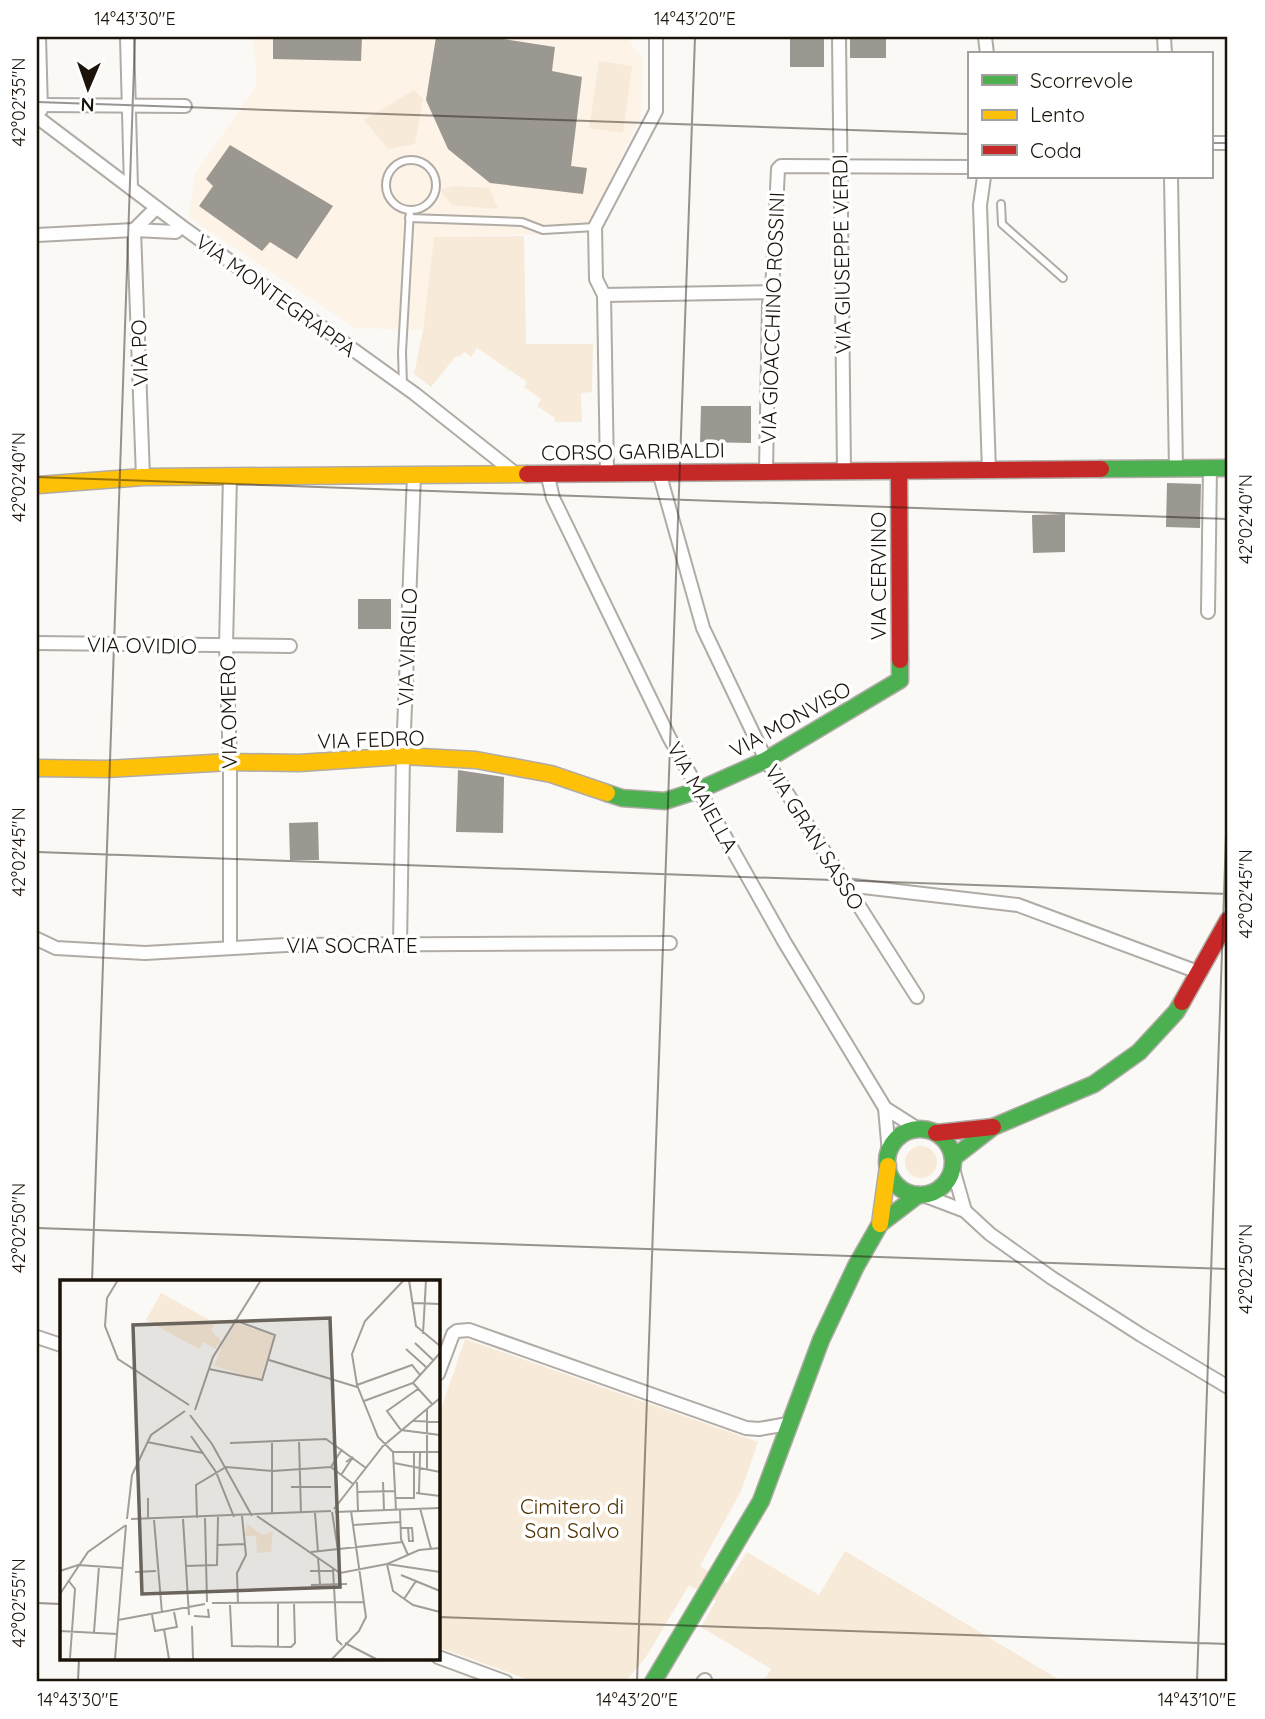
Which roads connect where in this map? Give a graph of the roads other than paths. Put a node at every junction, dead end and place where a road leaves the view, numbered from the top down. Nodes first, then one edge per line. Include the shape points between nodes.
1 (39, 37) edge
2 (127, 37) edge
3 (656, 37) edge
4 (839, 37) edge
5 (128, 106) junction
6 (185, 106) dead end
7 (40, 114) edge
8 (840, 167) junction
9 (968, 167) edge
10 (984, 178) edge
11 (1171, 178) edge
12 (131, 188) junction
13 (1001, 204) dead end
14 (156, 208) junction
15 (409, 214) junction
16 (181, 226) junction
17 (595, 227) junction
18 (134, 230) junction
19 (37, 235) edge
20 (1063, 278) dead end
21 (772, 292) junction
22 (604, 295) junction
23 (403, 386) junction
24 (1176, 468) junction
25 (1210, 468) junction
26 (1228, 468) edge
27 (844, 470) junction
28 (766, 471) junction
29 (899, 471) junction
30 (989, 471) junction
31 (607, 472) junction
32 (659, 472) junction
33 (547, 473) junction
34 (516, 474) junction
35 (414, 475) junction
36 (143, 477) junction
37 (230, 477) junction
38 (38, 487) edge
39 (1208, 612) dead end
40 (37, 643) edge
41 (226, 646) junction
42 (290, 646) dead end
43 (900, 680) joint
44 (403, 756) junction
45 (766, 760) junction
46 (230, 762) junction
47 (37, 768) edge
48 (699, 790) junction
49 (846, 885) junction
50 (1228, 920) edge
51 (37, 939) edge
52 (670, 943) dead end
53 (400, 944) junction
54 (230, 948) junction
55 (1198, 972) junction
56 (917, 998) dead end
57 (886, 1108) junction
58 (993, 1127) junction
59 (918, 1129) junction
60 (936, 1133) junction
61 (888, 1160) junction
62 (953, 1163) junction
63 (920, 1195) junction
64 (965, 1211) junction
65 (880, 1224) junction
66 (37, 1336) edge
67 (60, 1345) edge
68 (439, 1371) edge
69 (1228, 1387) edge
70 (788, 1424) junction
71 (439, 1657) edge
72 (506, 1682) edge
73 (653, 1682) edge

1 - 7 street
2 - 5 street
3 - 17 street via 656,111
4 - 8 street, VIA GIUSEPPE VERDI
5 - 6 street
5 - 7 street
5 - 12 street
7 - 12 street, VIA MONTEGRAPPA
8 - 9 street
8 - 21 street, VIA GIOACCHINO ROSSINI via 781,166 777,172
8 - 27 street, VIA GIUSEPPE VERDI
10 - 30 street
11 - 24 street
12 - 14 street, VIA MONTEGRAPPA
13 - 20 lane via 1002,224
14 - 16 street, VIA MONTEGRAPPA
14 - 18 street
15 - 15 lane via 394,203 387,189 390,173 411,160 426,165 436,186 431,201
15 - 17 lane via 522,222 543,230
15 - 23 lane
16 - 18 street via 176,232
16 - 23 street, VIA MONTEGRAPPA
17 - 22 street via 596,279
18 - 19 street
18 - 36 street, VIA PO
21 - 22 street
21 - 28 street, VIA GIOACCHINO ROSSINI
22 - 31 street
23 - 34 street, VIA MONTEGRAPPA
24 - 25 street, CORSO GARIBALDI
24 - 30 street, CORSO GARIBALDI
25 - 26 street, CORSO GARIBALDI
25 - 39 street
27 - 28 street, CORSO GARIBALDI
27 - 29 street, CORSO GARIBALDI
28 - 32 street, CORSO GARIBALDI
29 - 30 street, CORSO GARIBALDI
29 - 43 street, VIA CERVINO
31 - 32 street, CORSO GARIBALDI
31 - 33 street, CORSO GARIBALDI
32 - 45 street, VIA GRAN SASSO via 703,628
33 - 34 street, CORSO GARIBALDI
33 - 48 street, VIA MAIELLA via 553,498
34 - 35 street, CORSO GARIBALDI
35 - 37 street, CORSO GARIBALDI
35 - 44 street, VIA VIRGILO
36 - 37 street, CORSO GARIBALDI
36 - 38 street, CORSO GARIBALDI
37 - 41 street, VIA OMERO
40 - 41 street, VIA OVIDIO
41 - 42 street, VIA OVIDIO
41 - 46 street, VIA OMERO
43 - 45 street, VIA MONVISO
44 - 46 street, VIA FEDRO
44 - 48 street, VIA FEDRO via 476,761 551,774 622,798 665,801
44 - 53 street, VIA VIRGILO
45 - 48 street, VIA MONVISO
45 - 49 street, VIA GRAN SASSO
46 - 47 street, VIA FEDRO
46 - 54 street, VIA OMERO
48 - 57 street, VIA MAIELLA
49 - 55 street via 1018,905
49 - 56 street, VIA GRAN SASSO
50 - 55 street
51 - 54 street, VIA SOCRATE via 56,948 145,953
52 - 53 street, VIA SOCRATE
53 - 54 street, VIA SOCRATE
55 - 58 street via 1176,1012 1139,1052 1094,1084
57 - 59 street, VIA MAIELLA
57 - 61 street, VIA MAIELLA
58 - 60 street
58 - 62 street
59 - 60 street
59 - 61 street via 903,1134 892,1146
60 - 62 street via 944,1139
61 - 63 street via 896,1184
61 - 65 street
62 - 63 street via 942,1187
62 - 64 street
63 - 64 street
63 - 65 street
64 - 69 street via 1052,1278
65 - 70 street via 821,1340
66 - 67 street
68 - 70 street via 453,1334 469,1329 746,1428
70 - 73 street via 761,1501
71 - 72 street

